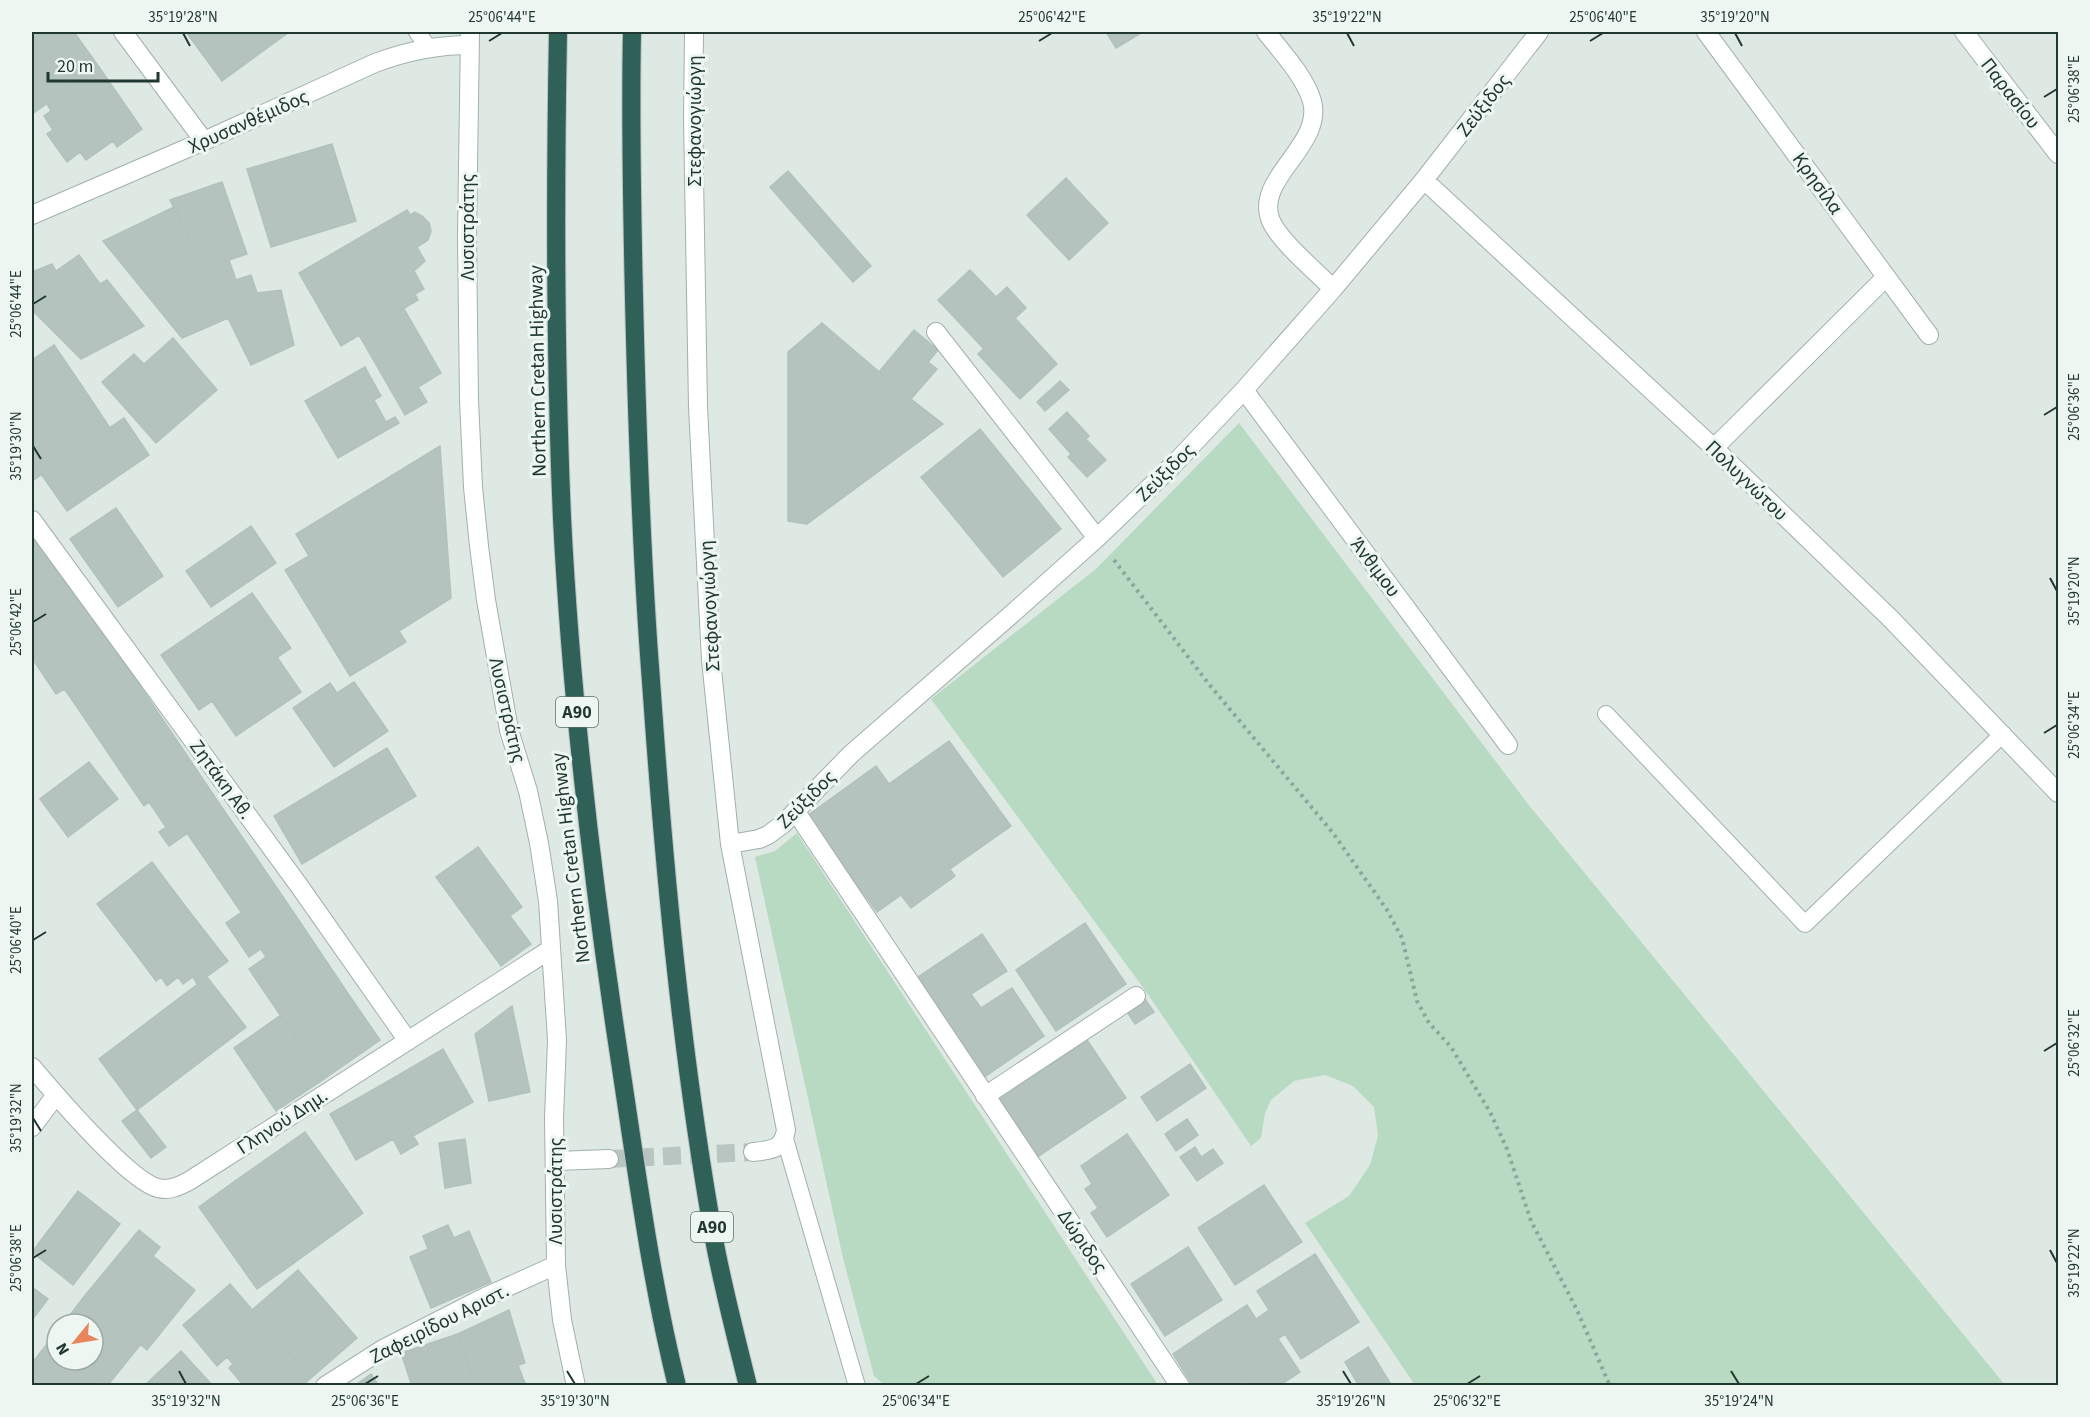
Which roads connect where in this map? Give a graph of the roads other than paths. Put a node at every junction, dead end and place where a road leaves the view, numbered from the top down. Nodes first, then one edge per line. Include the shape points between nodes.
1 (123, 32) edge
2 (417, 32) edge
3 (558, 32) edge
4 (632, 32) edge
5 (694, 32) edge
6 (1266, 32) edge
7 (1539, 32) edge
8 (1706, 32) edge
9 (1964, 32) edge
10 (470, 38) edge
11 (428, 47) junction
12 (204, 141) junction
13 (2058, 154) edge
14 (1424, 180) junction
15 (32, 215) edge
16 (1886, 277) junction
17 (1333, 289) junction
18 (936, 332) dead end
19 (1929, 335) dead end
20 (1244, 390) junction
21 (1714, 448) junction
22 (32, 520) edge
23 (1097, 538) junction
24 (1606, 714) dead end
25 (2003, 734) junction
26 (1508, 745) dead end
27 (2058, 793) edge
28 (796, 812) junction
29 (730, 844) junction
30 (551, 949) junction
31 (1136, 996) dead end
32 (408, 1041) junction
33 (32, 1068) edge
34 (56, 1095) junction
35 (985, 1096) junction
36 (32, 1126) edge
37 (785, 1139) junction
38 (753, 1152) tunnel mouth
39 (609, 1159) tunnel mouth
40 (556, 1161) junction
41 (556, 1265) junction
42 (325, 1386) edge
43 (576, 1386) edge
44 (677, 1386) edge
45 (748, 1386) edge
46 (857, 1386) edge
47 (1180, 1386) edge

1 - 12 street
2 - 11 lane
3 - 44 highway, Northern Cretan Highway / Α90 via 556,341 562,520 581,766 597,909 639,1200
4 - 45 highway, Α90 via 636,410 670,925 714,1241
5 - 29 street, Στεφανογιώργη via 698,407 711,660
6 - 17 street via 1306,86 1314,117 1308,134 1273,187 1268,204 1271,221
7 - 14 street, Ζεύξιδος
8 - 16 street, Κρησίλα
9 - 13 street, Παρασίου
10 - 11 street, Χρυσανθέμιδος
10 - 30 street, Λυσιστράτης via 467,306 474,499 486,600 509,730 539,843
11 - 12 street, Χρυσανθέμιδος via 375,63
12 - 15 street, Χρυσανθέμιδος
14 - 17 street, Ζεύξιδος
14 - 21 street, Πολυγνώτου
16 - 19 street, Κρησίλα
16 - 21 street
17 - 20 street, Ζεύξιδος
18 - 23 street
20 - 23 street, Ζεύξιδος
20 - 26 street, Άνθιμου
21 - 25 street, Πολυγνώτου
22 - 32 street, Ζητάκη Αθ.
23 - 28 street, Ζεύξιδος via 851,754
24 - 25 lane via 1805,924
25 - 27 street, Πολυγνώτου
28 - 29 street, Ζεύξιδος via 768,836
28 - 35 street, Δώριδος
29 - 37 street, Στεφανογιώργη
30 - 32 street, Γληνού Δημ.
30 - 40 street, Λυσιστράτης via 557,1040
31 - 35 street
32 - 34 street, Γληνού Δημ. via 189,1181 168,1189 151,1186 129,1171
33 - 34 street, Γληνού Δημ.
34 - 36 street
35 - 47 street, Δώριδος
37 - 38 street via 769,1150
37 - 46 lane
39 - 40 street
40 - 41 street, Λυσιστράτης
41 - 42 street, Ζαφειρίδου Αριστ. via 383,1349
41 - 43 street, Λυσιστράτης via 562,1320

